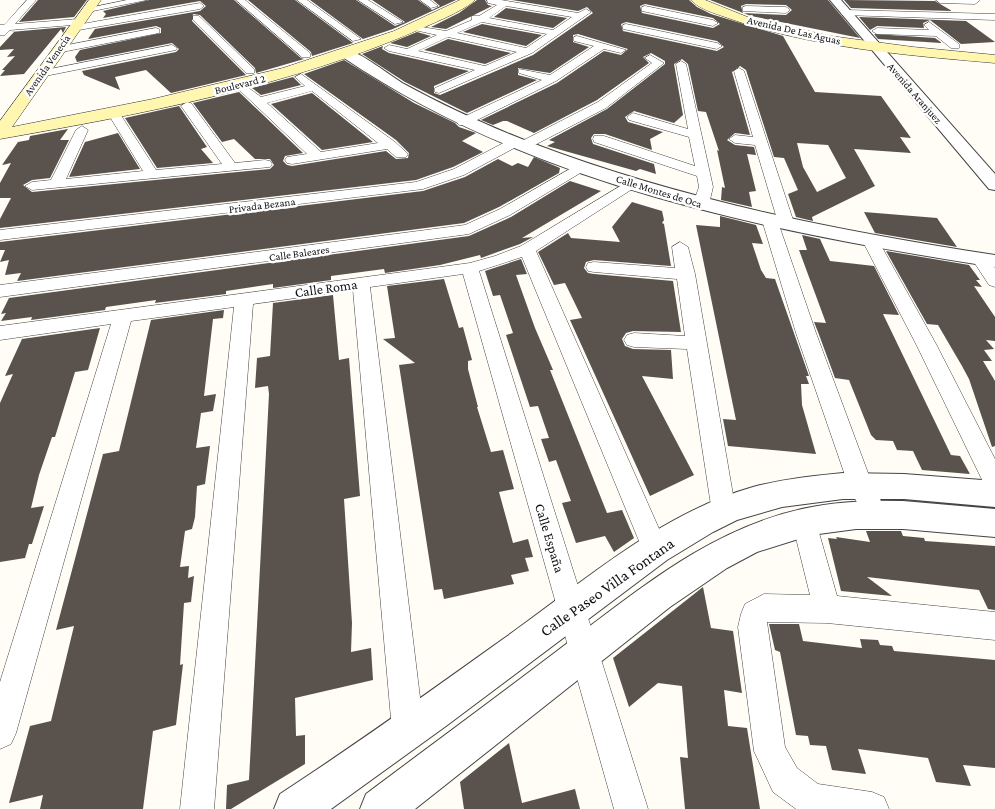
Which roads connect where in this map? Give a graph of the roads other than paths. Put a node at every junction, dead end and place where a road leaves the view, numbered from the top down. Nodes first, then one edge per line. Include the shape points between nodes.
1 (32, 0) edge
2 (142, 0) edge
3 (240, 0) edge
4 (301, 0) edge
5 (362, 0) edge
6 (469, 0) edge
7 (697, 0) edge
8 (709, 0) edge
9 (780, 0) edge
10 (835, 0) edge
11 (940, 0) edge
12 (953, 0) edge
13 (488, 1) edge
14 (654, 1) edge
15 (975, 1) edge
16 (435, 2) edge
17 (92, 4) edge
18 (504, 4) junction
19 (200, 6) dead end
20 (584, 8) edge
21 (24, 9) junction
22 (645, 9) junction
23 (746, 9) dead end
24 (8, 10) dead end
25 (786, 10) junction
26 (727, 13) junction
27 (846, 13) junction
28 (918, 15) junction
29 (463, 16) dead end
30 (974, 17) junction
31 (995, 17) edge
32 (196, 18) dead end
33 (481, 19) junction
34 (793, 21) dead end
35 (398, 22) junction
36 (712, 23) junction
37 (75, 25) junction
38 (988, 27) dead end
39 (413, 28) junction
40 (2, 30) edge
41 (156, 31) dead end
42 (877, 31) dead end
43 (556, 33) junction
44 (939, 33) junction
45 (448, 35) junction
46 (356, 39) junction
47 (577, 39) dead end
48 (603, 45) junction
49 (717, 46) junction
50 (874, 46) junction
51 (955, 46) dead end
52 (172, 48) dead end
53 (390, 48) dead end
54 (57, 50) junction
55 (621, 50) dead end
56 (528, 51) junction
57 (408, 52) junction
58 (346, 54) junction
59 (306, 55) junction
60 (432, 56) junction
61 (721, 56) dead end
62 (650, 58) dead end
63 (995, 59) edge
64 (681, 64) dead end
65 (408, 66) dead end
66 (488, 70) junction
67 (250, 71) junction
68 (523, 71) dead end
69 (739, 71) dead end
70 (40, 74) junction
71 (301, 76) dead end
72 (552, 78) junction
73 (239, 84) junction
74 (314, 87) junction
75 (439, 90) dead end
76 (257, 102) junction
77 (187, 106) dead end
78 (113, 112) junction
79 (633, 117) dead end
80 (463, 122) junction
81 (1, 128) edge
82 (82, 130) dead end
83 (696, 135) junction
84 (599, 139) dead end
85 (735, 139) dead end
86 (760, 141) junction
87 (520, 144) junction
88 (390, 145) junction
89 (401, 154) dead end
90 (318, 156) junction
91 (292, 160) dead end
92 (265, 164) dead end
93 (230, 166) junction
94 (582, 166) junction
95 (703, 173) junction
96 (152, 174) junction
97 (632, 183) junction
98 (56, 184) junction
99 (32, 186) dead end
100 (995, 186) edge
101 (701, 204) junction
102 (778, 221) junction
103 (0, 235) edge
104 (870, 240) junction
105 (680, 246) dead end
106 (527, 249) junction
107 (987, 260) edge
108 (594, 267) dead end
109 (470, 268) junction
110 (686, 274) junction
111 (995, 281) edge
112 (362, 283) junction
113 (0, 291) edge
114 (244, 299) junction
115 (123, 316) junction
116 (0, 333) edge
117 (634, 340) dead end
118 (697, 343) junction
119 (995, 483) edge
120 (860, 484) junction
121 (995, 494) edge
122 (724, 512) junction
123 (876, 515) junction
124 (804, 522) junction
125 (995, 523) edge
126 (655, 549) junction
127 (827, 609) junction
128 (572, 611) junction
129 (995, 626) edge
130 (584, 653) junction
131 (408, 730) junction
132 (0, 733) edge
133 (414, 797) edge
134 (197, 809) edge
135 (295, 809) edge
136 (381, 809) edge
137 (631, 809) edge
138 (872, 809) edge

1 - 21 street
2 - 17 street
3 - 59 street
4 - 46 street
5 - 35 street
6 - 39 main road, Boulevard 2
7 - 26 main road, Avenida De Las Aguas
8 - 50 main road, Avenida De Las Aguas via 769,22
9 - 25 street
10 - 27 street, Avenida Aranjuez
11 - 12 street
12 - 15 street
13 - 18 street
14 - 22 street
16 - 35 main road, Boulevard 2
17 - 37 main road, Avenida Venecia
18 - 20 street
18 - 33 street
19 - 37 street
20 - 43 street
21 - 24 street
21 - 40 street
22 - 36 street
22 - 49 street via 622,30
23 - 25 street
25 - 34 street
26 - 36 street
26 - 50 main road, Avenida De Las Aguas via 792,32
27 - 28 street
27 - 50 street, Avenida Aranjuez
28 - 30 street
28 - 44 street
29 - 33 street
30 - 31 street
30 - 38 street
32 - 67 street
33 - 43 street
33 - 45 street
35 - 46 main road, Boulevard 2
36 - 49 street
37 - 40 street
37 - 54 main road, Avenida Venecia
39 - 45 street
39 - 58 main road, Boulevard 2
41 - 54 street
42 - 44 street
43 - 56 street
44 - 51 street
45 - 56 street
45 - 57 street
46 - 59 main road, Boulevard 2
47 - 48 street
48 - 55 street
48 - 72 street
49 - 61 street
50 - 63 main road, Avenida De Las Aguas
50 - 100 street, Avenida Aranjuez
52 - 70 street
53 - 57 street
54 - 70 main road, Avenida Venecia
56 - 66 street
57 - 60 street
58 - 73 main road, Boulevard 2
58 - 80 street, Calle Montes de Oca via 402,90
59 - 67 main road, Boulevard 2
60 - 65 street
60 - 66 street
62 - 87 street, Privada Bezana via 659,63 602,105
64 - 83 street
66 - 75 street
67 - 81 main road, Boulevard 2
68 - 72 street
69 - 86 street
70 - 81 main road, Avenida Venecia
71 - 74 street
72 - 80 street
73 - 76 street
73 - 78 main road, Boulevard 2
74 - 76 street
74 - 88 street
76 - 90 street
77 - 93 street
78 - 81 main road, Boulevard 2
78 - 96 street
79 - 83 street
80 - 87 street, Calle Montes de Oca
82 - 98 street
83 - 95 street
84 - 95 street
85 - 86 street
86 - 102 street
87 - 94 street, Calle Montes de Oca
87 - 103 street, Privada Bezana via 459,172 418,186
88 - 89 street
88 - 90 street
90 - 91 street
92 - 93 street
93 - 96 street
94 - 97 street, Calle Montes de Oca
94 - 113 street, Calle Baleares via 505,212 468,229
95 - 101 street via 706,187
96 - 98 street
97 - 101 street, Calle Montes de Oca
97 - 106 street, Calle Roma
98 - 99 street
101 - 102 street, Calle Montes de Oca
102 - 104 street, Calle Montes de Oca
102 - 120 street via 806,333
104 - 107 street, Calle Montes de Oca
104 - 119 street
105 - 110 street
106 - 109 street, Calle Roma
106 - 126 street
107 - 111 street
108 - 110 street
109 - 112 street, Calle Roma
109 - 128 street, Calle España
110 - 118 street
112 - 114 street, Calle Roma
112 - 131 street
114 - 115 street, Calle Roma
114 - 134 street
115 - 116 street, Calle Roma
115 - 132 street
117 - 118 street
118 - 122 street
120 - 121 street, Calle Paseo Villa Fontana
120 - 122 street, Calle Paseo Villa Fontana via 782,494
120 - 123 street
122 - 126 street, Calle Paseo Villa Fontana
123 - 124 street
123 - 125 street
124 - 127 street
124 - 130 street via 719,555 688,574
126 - 128 street, Calle Paseo Villa Fontana
127 - 129 street
127 - 138 street via 764,608 755,614 752,627 770,751 785,780 812,800
128 - 130 street, Calle España
128 - 131 street, Calle Paseo Villa Fontana
130 - 133 street
130 - 137 street, Calle España
131 - 135 street, Calle Paseo Villa Fontana
133 - 136 street

